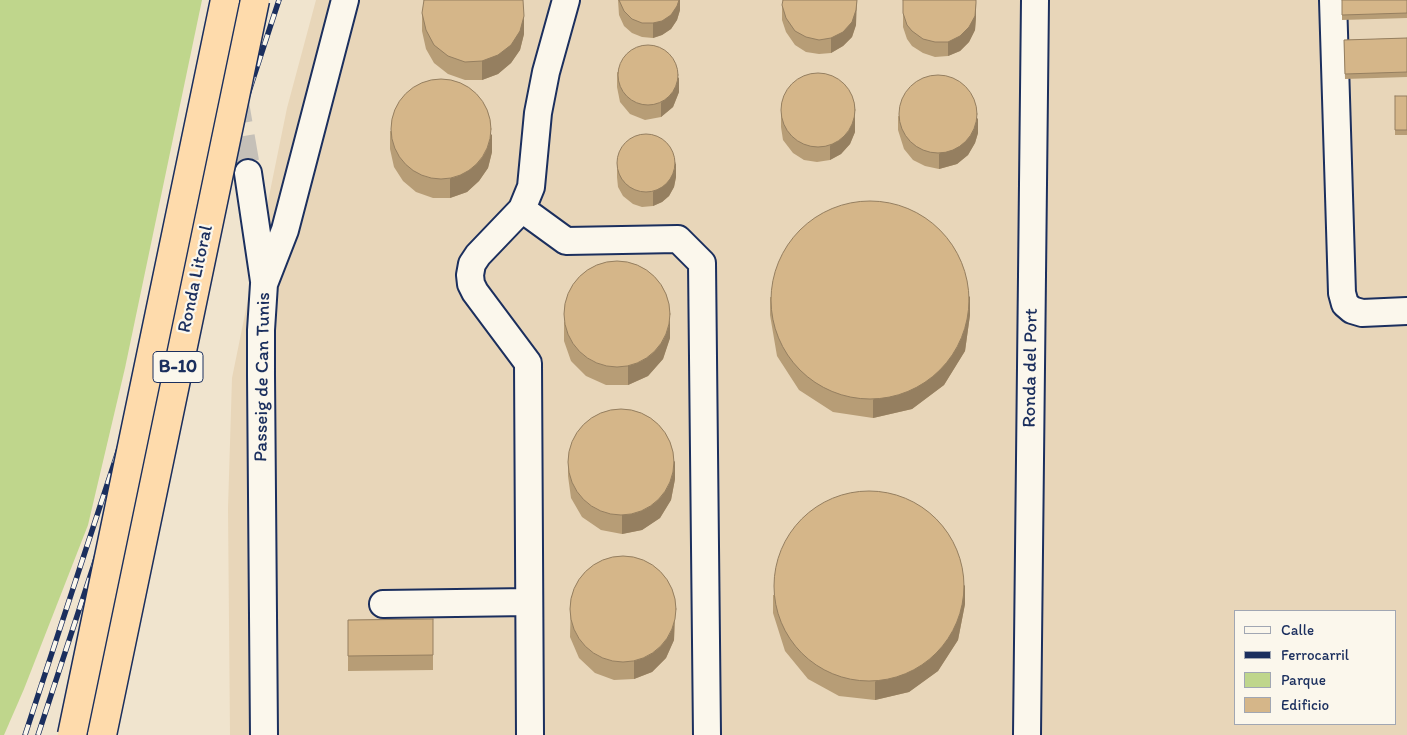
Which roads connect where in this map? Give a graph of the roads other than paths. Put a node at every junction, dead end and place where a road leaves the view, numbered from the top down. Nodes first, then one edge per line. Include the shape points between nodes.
1 (225, 0) edge
2 (255, 0) edge
3 (345, 0) edge
4 (566, 0) edge
5 (1035, 0) edge
6 (1333, 0) edge
7 (248, 173) tunnel mouth
8 (522, 209) junction
9 (264, 284) junction
10 (1407, 311) edge
11 (529, 602) junction
12 (383, 604) dead end
13 (72, 735) edge
14 (102, 735) edge
15 (264, 735) edge
16 (530, 735) edge
17 (707, 735) edge
18 (1027, 735) edge

1 - 13 highway, Ronda Litoral / B-10, bridge
2 - 14 highway, Ronda Litoral / B-10, bridge
3 - 9 street, Passeig de Can Tunis via 285,230
4 - 8 street via 546,72 538,113 534,172
5 - 18 street, Ronda del Port
6 - 10 street via 1342,293 1345,304 1362,313
7 - 9 street
8 - 11 street via 478,255 470,275 475,292 528,363
8 - 17 street via 566,241 678,239 702,263
9 - 15 street, Passeig de Can Tunis via 261,366
11 - 12 street
11 - 16 street

